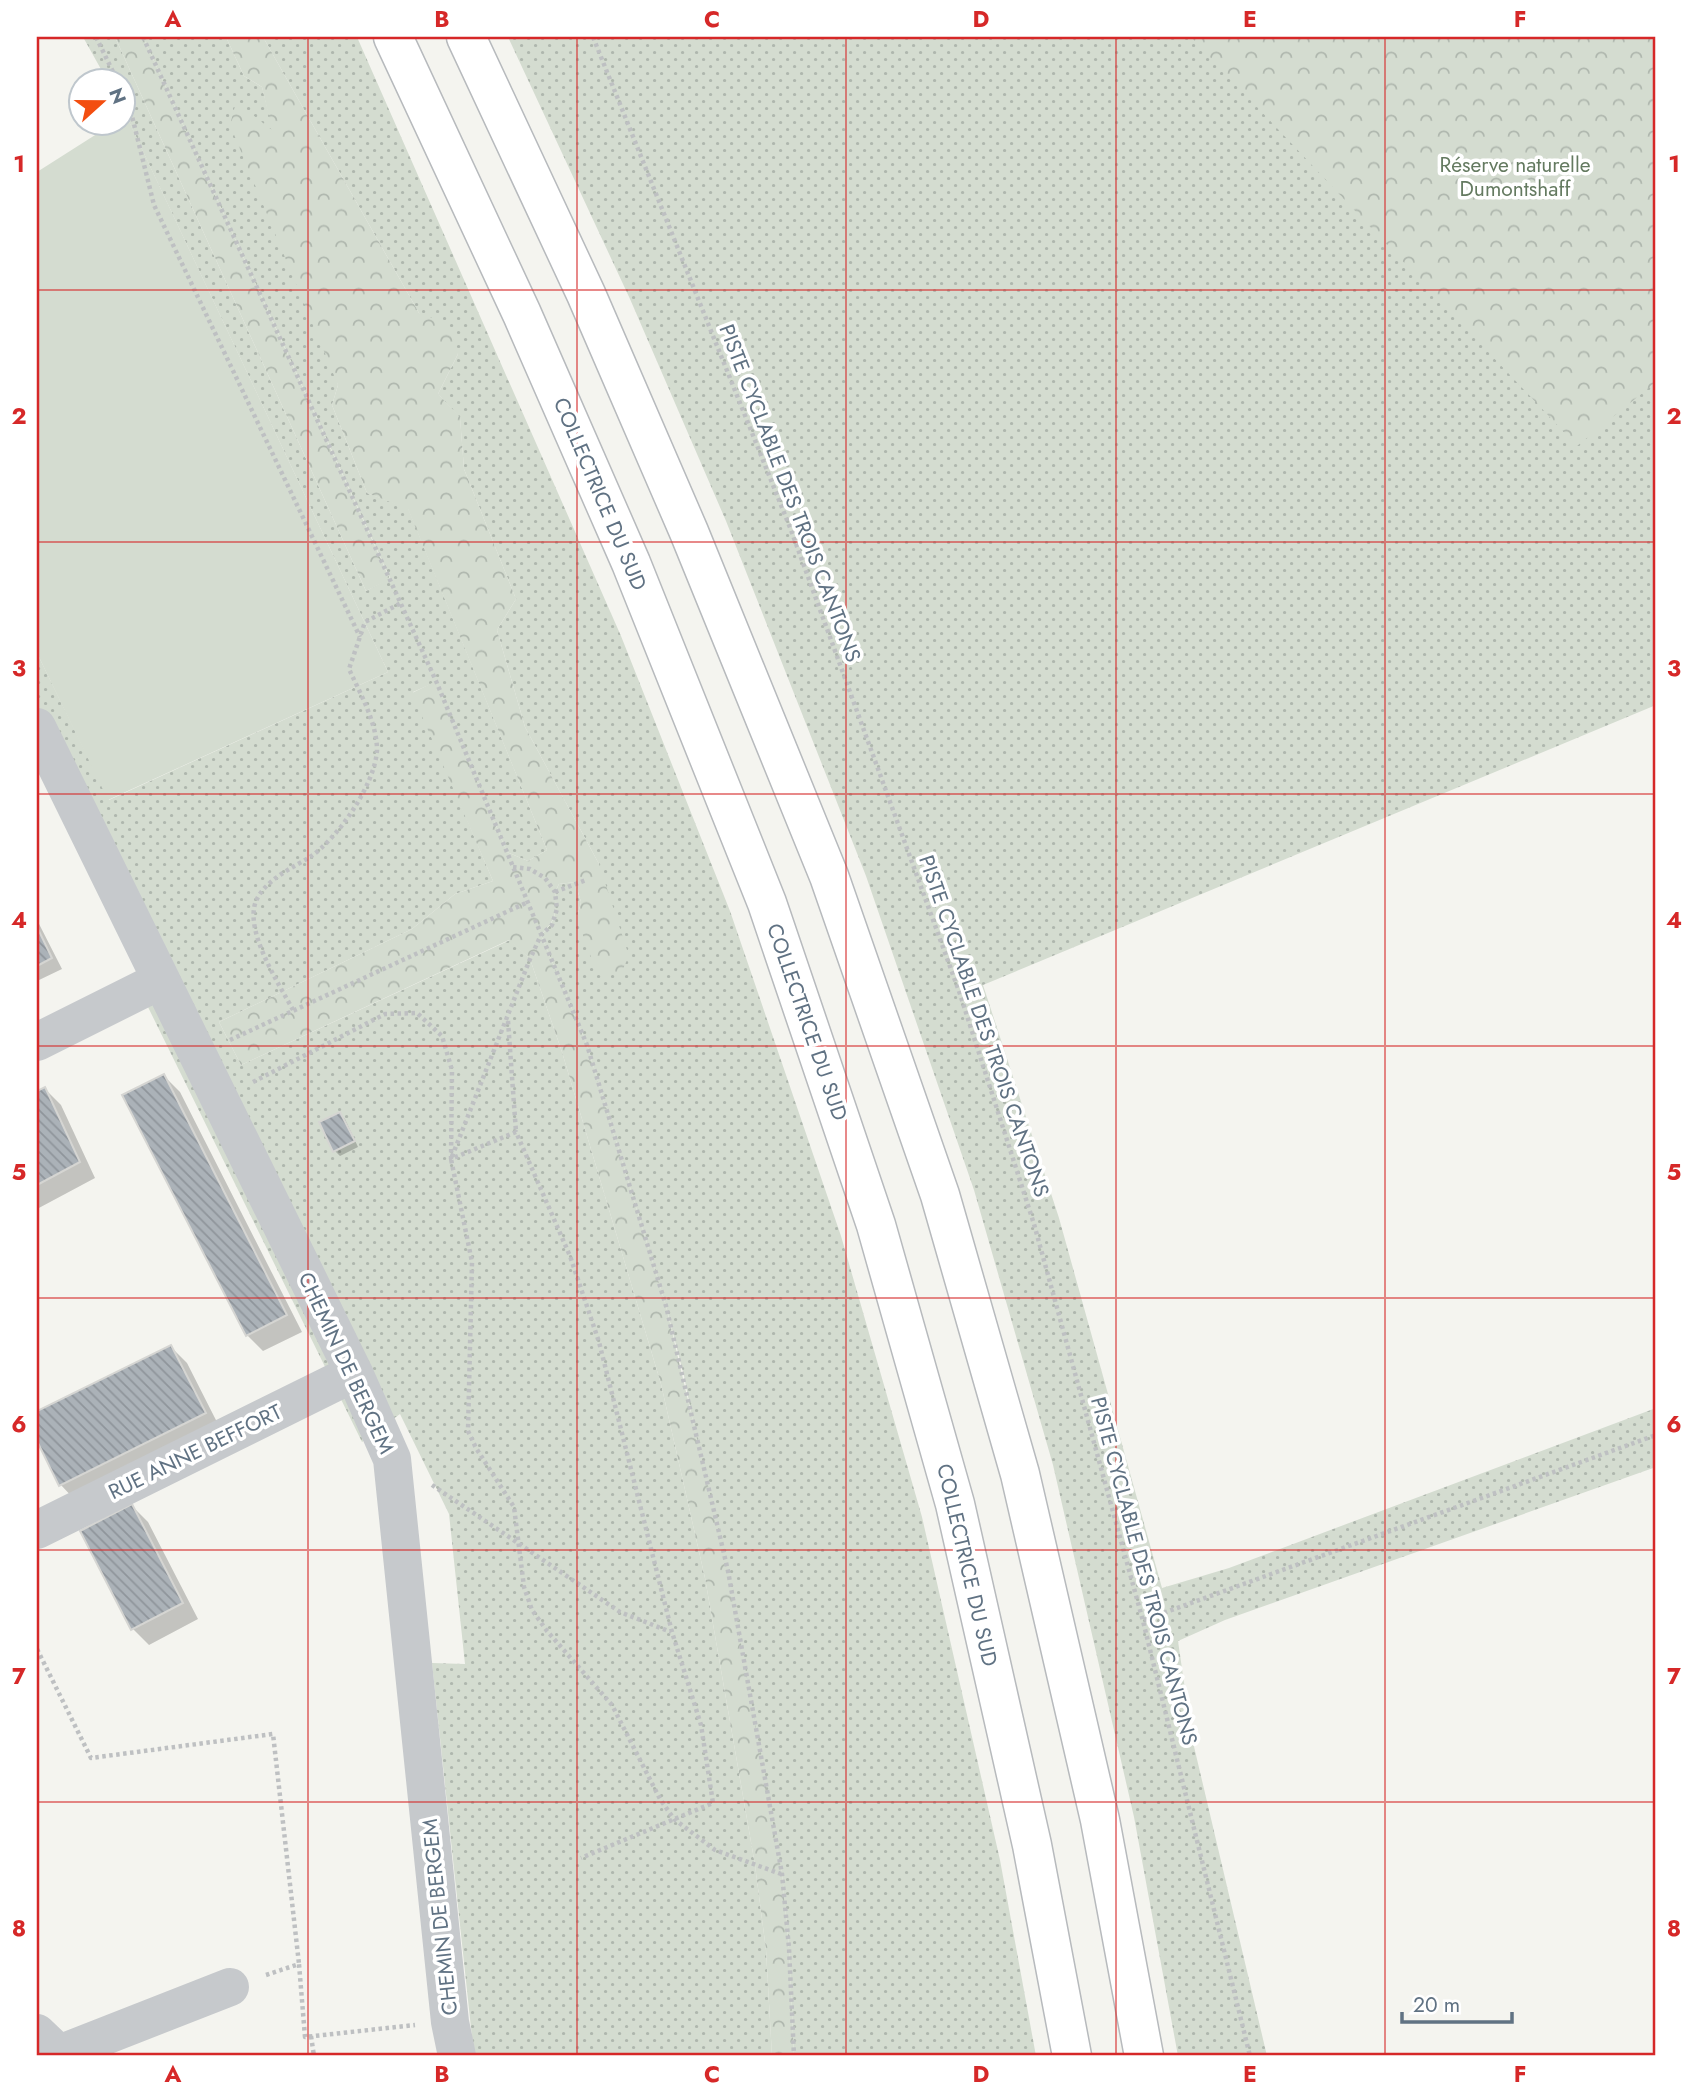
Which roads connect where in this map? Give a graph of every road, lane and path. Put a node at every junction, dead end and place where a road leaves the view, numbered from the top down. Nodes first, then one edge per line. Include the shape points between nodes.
1 (96, 37) edge
2 (143, 37) edge
3 (393, 37) edge
4 (466, 37) edge
5 (593, 37) edge
6 (110, 66) edge
7 (136, 132) edge
8 (401, 603) junction
9 (360, 637) junction
10 (37, 727) edge
11 (513, 867) junction
12 (586, 880) dead end
13 (555, 892) junction
14 (528, 902) junction
15 (541, 935) junction
16 (160, 980) junction
17 (293, 1010) junction
18 (508, 1017) junction
19 (37, 1042) edge
20 (198, 1055) junction
21 (219, 1100) junction
22 (516, 1132) junction
23 (451, 1160) junction
24 (354, 1373) junction
25 (1656, 1435) edge
26 (392, 1459) junction
27 (37, 1530) edge
28 (519, 1544) junction
29 (1143, 1621) junction
30 (672, 1632) junction
31 (37, 1649) edge
32 (674, 1819) junction
33 (581, 1858) dead end
34 (782, 1874) junction
35 (299, 1964) junction
36 (230, 1987) joint
37 (382, 2029) dead end
38 (37, 2034) edge
39 (311, 2036) junction
40 (314, 2056) edge
41 (457, 2056) edge
42 (794, 2056) edge
43 (1072, 2056) edge
44 (1144, 2056) edge
45 (1251, 2056) edge

1 - 6 path
2 - 8 path
3 - 43 highway, COLLECTRICE DU SUD via 631,563 767,902 876,1225 955,1504 1032,1845
4 - 44 highway via 586,294 689,532 829,876 940,1195 1023,1487 1100,1820
5 - 29 path, PISTE CYCLABLE DES TROIS CANTONS via 791,530 960,994 1034,1224
7 - 9 path via 154,205
8 - 9 path via 365,622
8 - 11 path
9 - 17 path via 349,669 372,722 377,750 368,780 350,817 318,851 268,884 256,901 255,926 264,955
10 - 16 street, CHEMIN DE BERGEM
11 - 13 path via 530,869 545,878
11 - 14 path
12 - 13 path
13 - 15 path via 557,909 552,925
14 - 15 path
14 - 17 path
15 - 18 path
15 - 34 path via 587,1045 669,1318 728,1571
16 - 19 street
16 - 20 street, CHEMIN DE BERGEM
17 - 20 path
18 - 22 path
18 - 23 path
20 - 21 street, CHEMIN DE BERGEM
21 - 23 path via 385,1014 417,1013 442,1036 452,1070
21 - 24 street, CHEMIN DE BERGEM
22 - 23 path
22 - 30 path via 569,1256 599,1342
23 - 28 path via 472,1262 468,1431 514,1507
24 - 26 street, CHEMIN DE BERGEM
24 - 27 street, RUE ANNE BEFFORT
25 - 29 path
26 - 28 path
26 - 41 street, CHEMIN DE BERGEM
28 - 30 path via 620,1612
28 - 32 path via 532,1610 612,1705
29 - 45 path, PISTE CYCLABLE DES TROIS CANTONS
30 - 32 path via 701,1725 713,1803
31 - 35 path via 91,1758 273,1734
32 - 33 path
32 - 34 path via 715,1850
34 - 42 path
35 - 36 path
35 - 39 path via 305,2037
36 - 38 street via 59,2054
37 - 39 path
39 - 40 path

